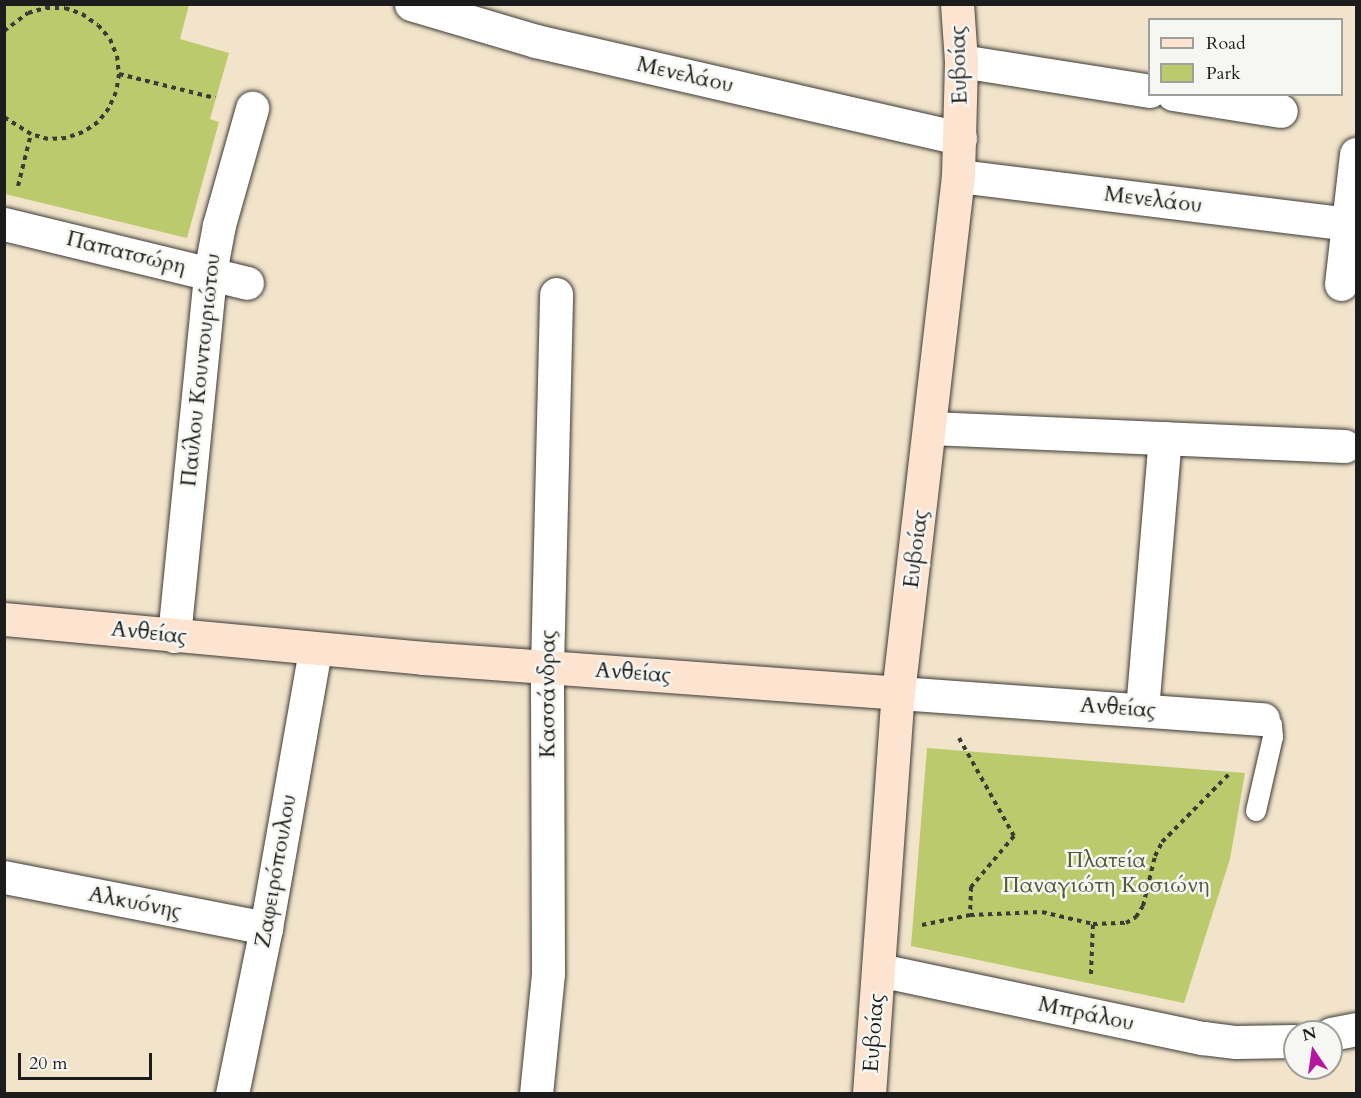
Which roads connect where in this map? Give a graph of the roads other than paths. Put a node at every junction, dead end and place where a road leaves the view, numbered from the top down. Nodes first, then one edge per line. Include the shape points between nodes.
1 (411, 4) edge
2 (957, 4) edge
3 (961, 62) junction
4 (1148, 91) edge
5 (1186, 96) edge
6 (252, 108) road end
7 (1281, 111) dead end
8 (960, 138) junction
9 (1356, 154) edge
10 (958, 176) junction
11 (1348, 224) junction
12 (7, 225) edge
13 (210, 273) junction
14 (247, 283) dead end
15 (1341, 284) dead end
16 (556, 294) dead end
17 (930, 429) junction
18 (1165, 438) junction
19 (1345, 446) dead end
20 (4, 619) edge
21 (174, 636) junction
22 (315, 649) junction
23 (547, 667) junction
24 (898, 693) junction
25 (1142, 710) junction
26 (1263, 719) joint
27 (1256, 811) dead end
28 (4, 877) edge
29 (266, 928) junction
30 (879, 970) junction
31 (1283, 1041) edge
32 (232, 1094) edge
33 (536, 1094) edge
34 (869, 1094) edge

1 - 8 street, Μενελάου via 536,41
2 - 3 main road, Ευβοίας
3 - 4 street
3 - 8 main road, Ευβοίας
5 - 7 street
6 - 13 street, Παύλου Κουντουριώτου via 219,225
8 - 10 main road, Ευβοίας
9 - 11 street
10 - 11 street, Μενελάου
10 - 17 main road, Ευβοίας
11 - 15 street
12 - 13 street, Παπατσώρη
13 - 14 street, Παπατσώρη
13 - 21 street, Παύλου Κουντουριώτου
16 - 23 street, Κασσάνδρας
17 - 18 street
17 - 24 main road, Ευβοίας
18 - 19 street
18 - 25 street
20 - 21 main road, Ανθείας
21 - 22 main road, Ανθείας
22 - 23 main road, Ανθείας
22 - 29 street, Ζαφειρόπουλου
23 - 24 main road, Ανθείας
23 - 33 street, Κασσάνδρας via 548,973
24 - 25 street, Ανθείας
24 - 30 main road, Ευβοίας
25 - 26 street, Ανθείας
26 - 27 lane via 1272,725 1273,737
28 - 29 street, Αλκυόνης
29 - 32 street, Ζαφειρόπουλου
30 - 31 street, Μπράλου via 1236,1042
30 - 34 main road, Ευβοίας

